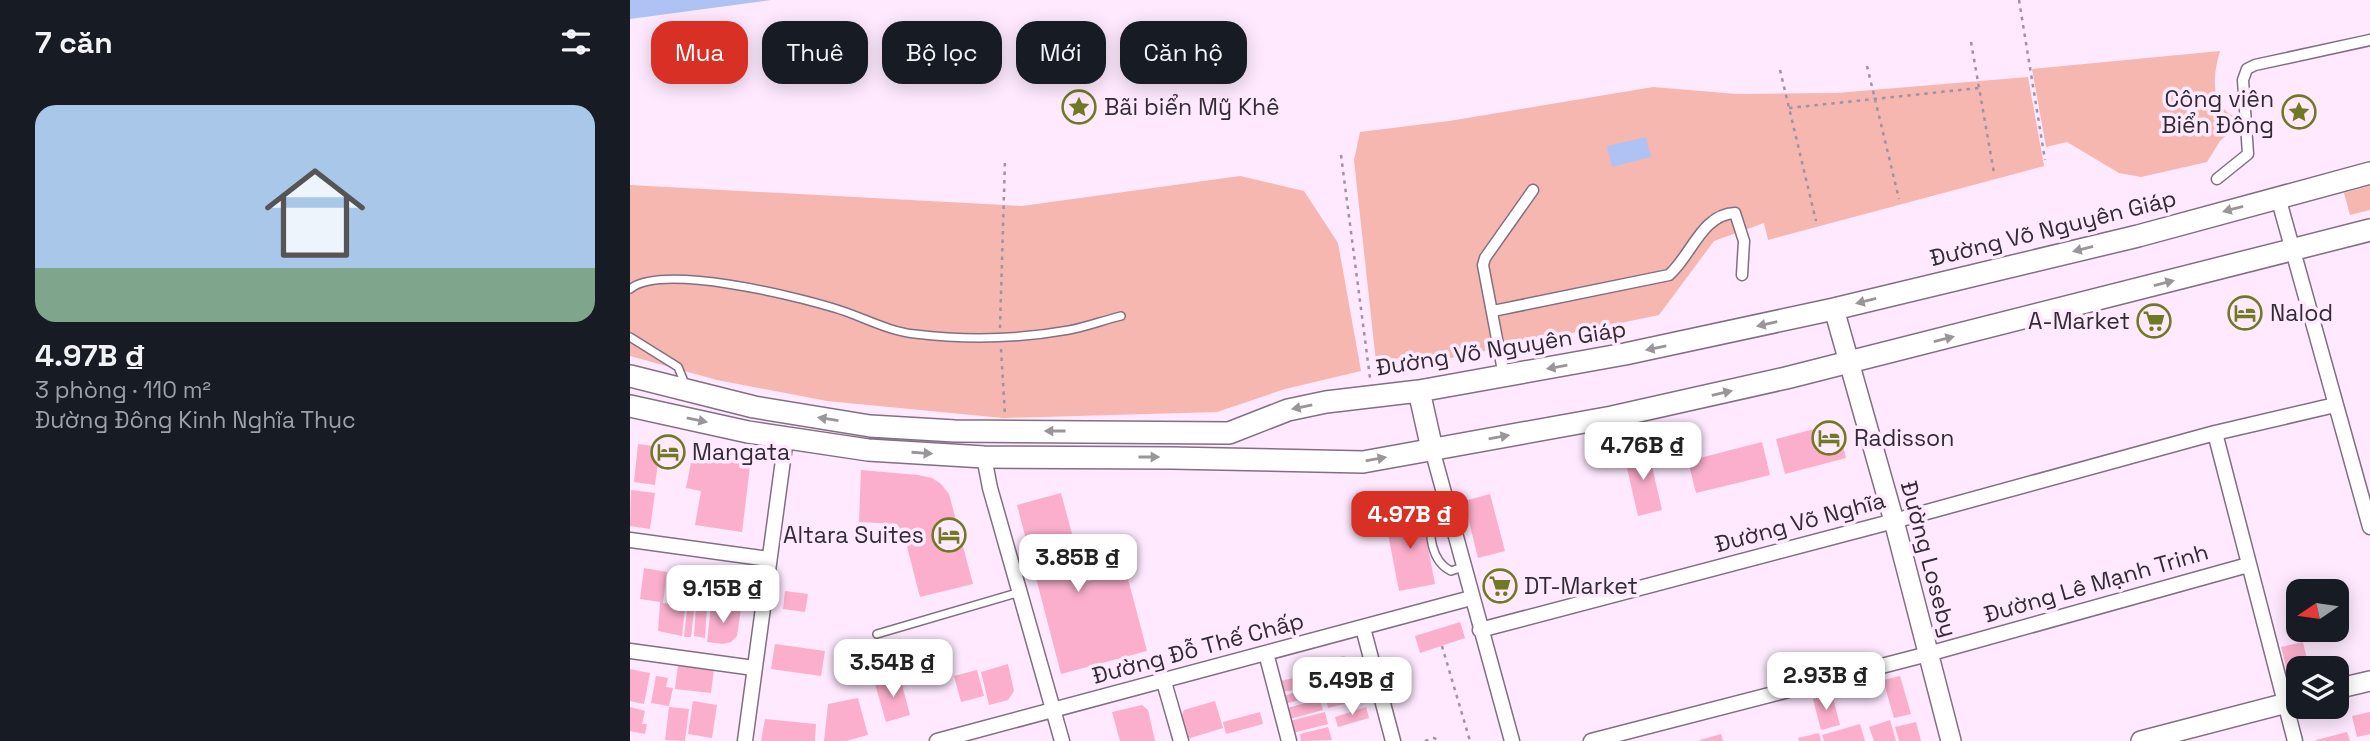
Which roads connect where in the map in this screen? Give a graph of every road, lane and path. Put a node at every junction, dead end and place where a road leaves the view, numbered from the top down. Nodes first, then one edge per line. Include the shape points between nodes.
1 (2020, 0) edge
2 (2370, 40) edge
3 (1971, 42) dead end
4 (1867, 66) dead end
5 (1780, 70) dead end
6 (1979, 88) junction
7 (1875, 99) junction
8 (1789, 108) junction
9 (1341, 155) dead end
10 (1005, 160) dead end
11 (2045, 160) dead end
12 (1994, 173) dead end
13 (2370, 173) edge
14 (2217, 179) dead end
15 (1533, 190) dead end
16 (2278, 197) junction
17 (1899, 199) dead end
18 (1816, 221) dead end
19 (2370, 230) edge
20 (2293, 250) junction
21 (1742, 275) dead end
22 (630, 289) edge
23 (1834, 309) junction
24 (1493, 311) junction
25 (1121, 316) dead end
26 (630, 337) edge
27 (1000, 338) junction
28 (1849, 363) junction
29 (630, 376) edge
30 (1504, 376) junction
31 (1370, 378) dead end
32 (681, 389) junction
33 (1419, 391) junction
34 (2335, 405) junction
35 (630, 406) edge
36 (790, 413) junction
37 (1006, 422) dead end
38 (984, 432) junction
39 (2215, 433) junction
40 (786, 438) junction
41 (1432, 449) junction
42 (984, 457) junction
43 (1448, 510) junction
44 (1894, 521) junction
45 (2370, 527) edge
46 (630, 540) edge
47 (769, 559) junction
48 (2248, 565) junction
49 (1463, 568) junction
50 (1020, 592) junction
51 (1471, 598) junction
52 (1363, 628) junction
53 (1480, 630) junction
54 (877, 634) dead end
55 (1442, 646) dead end
56 (630, 651) edge
57 (1266, 653) junction
58 (1928, 654) junction
59 (754, 668) junction
60 (2370, 681) edge
61 (1164, 682) junction
62 (2286, 685) edge
63 (2349, 687) edge
64 (2286, 702) edge
65 (1053, 709) junction
66 (2293, 719) edge
67 (745, 741) edge
68 (937, 741) edge
69 (1062, 741) edge
70 (1181, 741) edge
71 (1290, 741) edge
72 (1394, 741) edge
73 (1425, 741) edge
74 (1440, 741) edge
75 (1470, 741) edge
76 (1512, 741) edge
77 (1591, 741) edge
78 (1951, 741) edge
79 (2141, 741) edge
80 (2295, 741) edge

1 - 11 path
2 - 14 street via 2247,69 2243,80 2248,154
3 - 6 path
4 - 7 path
5 - 8 path
6 - 7 path
6 - 12 path
7 - 8 path
7 - 17 path
8 - 18 path
9 - 31 path
10 - 27 path
13 - 16 main road, Đường Võ Nguyên Giáp
15 - 24 street via 1485,258
16 - 20 street
16 -> 23 main road, Đường Võ Nguyên Giáp via 2138,236
19 - 20 main road
28 -> 20 main road
20 - 34 street
21 - 24 street via 1745,241 1735,213 1723,214 1709,224 1669,275
22 - 27 lane via 656,281 690,279 737,285 833,308 912,334
23 - 28 street, Đường Loseby
23 -> 30 main road, Đường Võ Nguyên Giáp
24 - 30 street
25 - 27 lane via 1070,330
26 - 32 lane via 678,367 684,379
27 - 37 path
41 -> 28 main road via 1612,417
28 - 44 street, Đường Loseby
29 - 32 main road, Đường Võ Nguyên Giáp
30 - 33 main road, Đường Võ Nguyên Giáp
32 - 36 main road, Đường Võ Nguyên Giáp
33 -> 38 main road, Đường Võ Nguyên Giáp via 1301,407 1229,433
33 - 41 main road
34 - 39 street, Đường Võ Nghĩa
34 - 45 street
35 -> 40 main road
38 -> 36 main road, Đường Võ Nguyên Giáp via 870,426
36 - 40 main road
38 - 42 main road
39 - 44 street, Đường Võ Nghĩa
39 - 48 street
40 -> 42 main road via 868,450
40 - 47 street
42 -> 41 main road via 1363,462
41 - 43 street
42 - 50 street
43 - 49 street
43 - 49 lane via 1435,514 1430,524 1432,542 1443,567 1451,571
44 - 53 street, Đường Võ Nghĩa
44 - 58 street, Đường Loseby
46 - 47 street
47 - 59 street
48 - 58 street, Đường Lê Mạnh Trinh
48 - 62 street
49 - 51 street
50 - 54 lane
50 - 65 street
51 - 52 street, Đường Đỗ Thế Chấp
51 - 53 street
52 - 57 street, Đường Đỗ Thế Chấp
52 - 72 street
53 - 76 street
55 - 75 path
56 - 59 street
57 - 61 street, Đường Đỗ Thế Chấp
57 - 71 street
58 - 77 street, Đường Lê Mạnh Trinh
58 - 78 street, Đường Loseby
59 - 67 street
60 - 63 street
61 - 65 street, Đường Đỗ Thế Chấp
61 - 70 street
64 - 79 street
65 - 68 street, Đường Đỗ Thế Chấp
65 - 69 street
66 - 80 street
73 - 74 path

